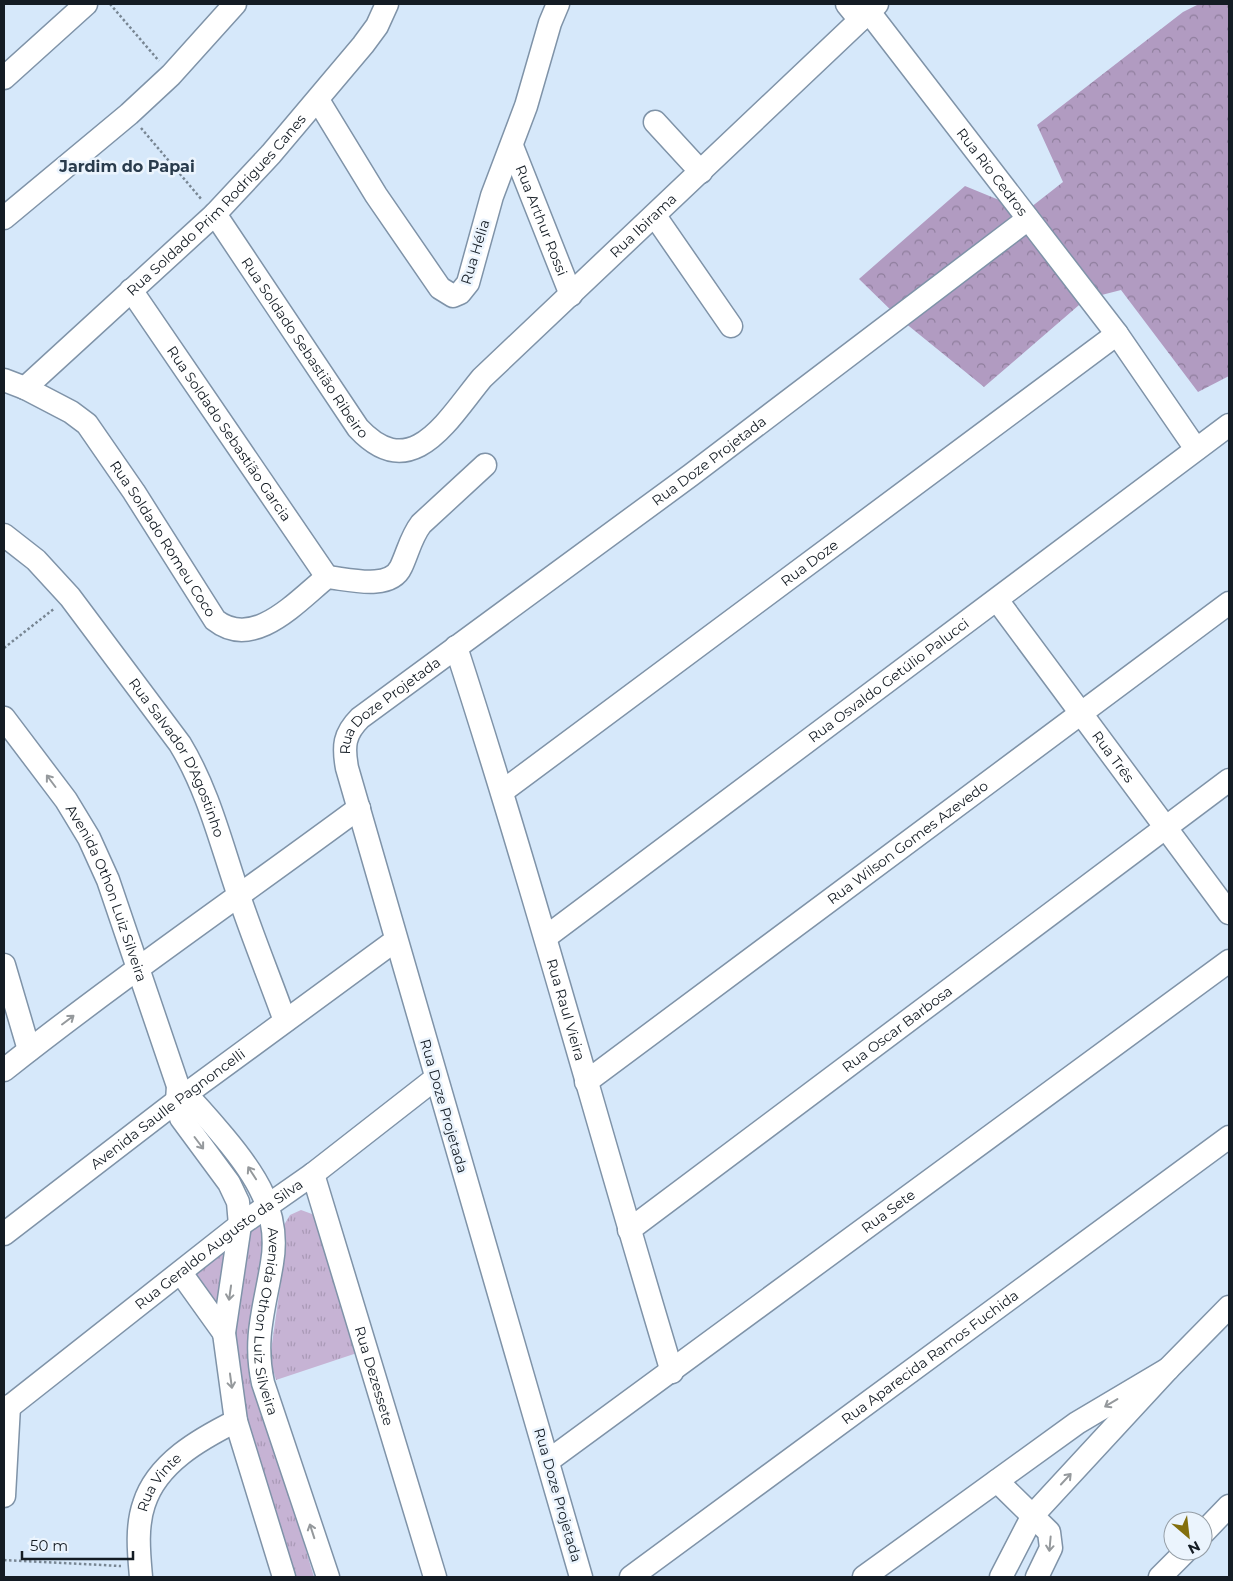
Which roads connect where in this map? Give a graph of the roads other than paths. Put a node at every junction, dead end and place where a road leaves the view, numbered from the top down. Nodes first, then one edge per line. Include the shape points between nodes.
1 (86, 4) edge
2 (235, 4) edge
3 (387, 4) edge
4 (558, 4) edge
5 (863, 10) edge
6 (4, 78) edge
7 (318, 100) junction
8 (655, 122) dead end
9 (512, 146) junction
10 (700, 172) junction
11 (215, 214) junction
12 (654, 216) junction
13 (4, 218) edge
14 (1028, 219) junction
15 (130, 290) junction
16 (571, 295) junction
17 (731, 326) dead end
18 (1117, 334) junction
19 (4, 380) edge
20 (25, 388) junction
21 (1229, 425) edge
22 (415, 449) joint
23 (1196, 449) junction
24 (484, 465) dead end
25 (4, 535) edge
26 (327, 577) junction
27 (997, 600) junction
28 (1229, 604) edge
29 (456, 647) junction
30 (1080, 714) junction
31 (4, 718) edge
32 (1229, 780) edge
33 (503, 792) junction
34 (359, 808) junction
35 (1165, 827) junction
36 (239, 897) junction
37 (1229, 914) edge
38 (546, 937) junction
39 (396, 940) junction
40 (1229, 961) edge
41 (4, 965) edge
42 (137, 967) junction
43 (285, 1021) junction
44 (29, 1050) junction
45 (4, 1070) edge
46 (436, 1078) junction
47 (586, 1082) junction
48 (180, 1094) junction
49 (1229, 1137) edge
50 (313, 1174) junction
51 (269, 1205) junction
52 (240, 1225) junction
53 (629, 1230) junction
54 (4, 1234) edge
55 (181, 1273) junction
56 (1229, 1307) edge
57 (224, 1333) junction
58 (1168, 1369) junction
59 (672, 1372) junction
60 (6, 1409) edge
61 (236, 1421) junction
62 (548, 1461) junction
63 (997, 1481) junction
64 (4, 1496) edge
65 (1229, 1506) edge
66 (1033, 1515) junction
67 (1213, 1523) edge
68 (1176, 1561) edge
69 (140, 1572) edge
70 (284, 1577) edge
71 (328, 1577) edge
72 (435, 1577) edge
73 (581, 1577) edge
74 (631, 1577) edge
75 (864, 1577) edge
76 (1001, 1577) edge
77 (1037, 1577) edge
78 (1160, 1577) edge

1 - 6 street
2 - 13 street via 171,75 129,114
3 - 7 street, Rua Soldado Prim Rodrigues Canes via 377,26
4 - 9 street, Rua Hélia
5 - 10 street, Rua Ibirama
5 - 14 street, Rua Rio Cedros
7 - 9 street, Rua Hélia via 376,196 440,288 453,296 460,294 468,283 492,196
7 - 11 street, Rua Soldado Prim Rodrigues Canes
8 - 10 street
9 - 16 street, Rua Arthur Rossi
10 - 12 street, Rua Ibirama
11 - 15 street, Rua Soldado Prim Rodrigues Canes
11 - 22 street, Rua Soldado Sebastião Ribeiro via 358,428 372,443 386,449 400,452
12 - 16 street, Rua Ibirama
12 - 17 street
14 - 18 street, Rua Rio Cedros
14 - 29 street, Rua Doze Projetada via 692,475
15 - 20 street, Rua Soldado Prim Rodrigues Canes
15 - 26 street, Rua Soldado Sebastião Garcia
16 - 22 street, Rua Ibirama via 482,378 429,440
18 - 23 street, Rua Rio Cedros
18 - 33 street, Rua Doze
19 - 20 street, Rua Soldado Romeu Coco
20 - 26 street, Rua Soldado Romeu Coco via 71,412 92,431 215,620 226,628 252,630 269,623
21 - 23 street, Rua Osvaldo Getúlio Palucci
23 - 27 street, Rua Osvaldo Getúlio Palucci
24 - 26 street via 421,524 396,575 377,581
25 - 36 street, Rua Salvador D'Agostinho via 36,560 70,597 180,744 205,792
27 - 30 street, Rua Três
27 - 38 street, Rua Osvaldo Getúlio Palucci
28 - 30 street, Rua Wilson Gomes Azevedo
29 - 33 street, Rua Raul Vieira
29 - 34 street, Rua Doze Projetada via 350,728 344,751
30 - 35 street, Rua Três
30 - 47 street, Rua Wilson Gomes Azevedo
42 -> 31 street, Avenida Othon Luiz Silveira via 108,880 89,838 66,800
32 - 35 street, Rua Oscar Barbosa
33 - 38 street, Rua Raul Vieira
34 - 36 street
34 - 39 street, Rua Doze Projetada
35 - 37 street, Rua Três
35 - 53 street, Rua Oscar Barbosa
36 - 42 street
36 - 43 street, Rua Salvador D'Agostinho
38 - 47 street, Rua Raul Vieira
39 - 43 street, Avenida Saulle Pagnoncelli
39 - 46 street, Rua Doze Projetada
40 - 59 street, Rua Sete
41 - 44 street
44 -> 42 street
42 - 48 street, Avenida Othon Luiz Silveira
43 - 48 street, Avenida Saulle Pagnoncelli
44 - 45 street
46 - 50 street, Rua Geraldo Augusto da Silva
46 - 62 street, Rua Doze Projetada
47 - 53 street, Rua Raul Vieira
51 -> 48 street, Avenida Othon Luiz Silveira via 245,1162
48 -> 52 street, Avenida Othon Luiz Silveira via 181,1118 229,1182 238,1202
48 - 54 street, Avenida Saulle Pagnoncelli
49 - 74 street, Rua Aparecida Ramos Fuchida
50 - 51 street, Rua Geraldo Augusto da Silva
50 - 72 street, Rua Dezessete
51 - 52 street, Rua Geraldo Augusto da Silva
71 -> 51 street, Avenida Othon Luiz Silveira via 258,1360 259,1333 273,1261 274,1230
52 - 55 street, Rua Geraldo Augusto da Silva
52 -> 57 street, Avenida Othon Luiz Silveira
53 - 59 street, Rua Raul Vieira
55 - 57 street
55 - 60 street, Rua Geraldo Augusto da Silva
56 - 58 street
57 -> 61 street, Avenida Othon Luiz Silveira
58 -> 63 street via 1077,1423
66 -> 58 street
59 - 62 street, Rua Sete
60 - 64 street
61 - 69 street, Rua Vinte via 209,1434 174,1460 156,1482 144,1504 139,1531
61 - 70 street, Avenida Othon Luiz Silveira
62 - 73 street, Rua Doze Projetada
63 - 66 street
63 - 75 street
65 - 67 street
66 - 76 street
66 -> 77 street via 1052,1540
68 - 78 street

